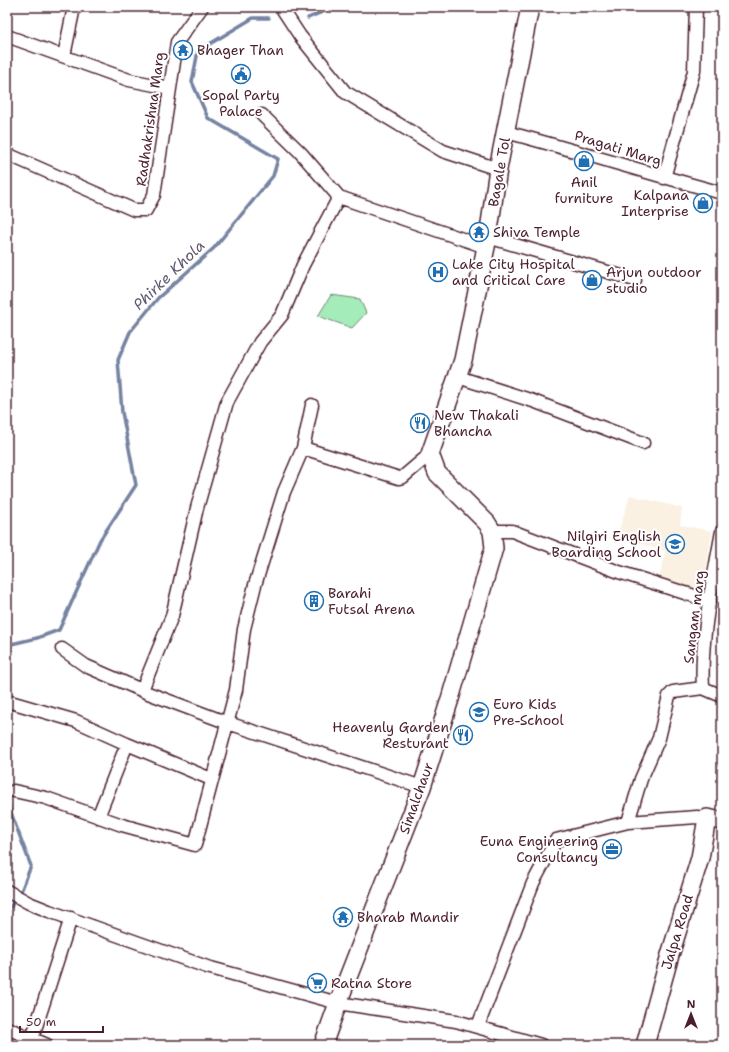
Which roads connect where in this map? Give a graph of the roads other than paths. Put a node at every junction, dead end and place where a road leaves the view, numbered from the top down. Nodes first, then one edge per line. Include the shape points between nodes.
1 (74, 7) edge
2 (202, 7) edge
3 (281, 7) edge
4 (530, 7) edge
5 (696, 7) edge
6 (7, 36) edge
7 (64, 56) junction
8 (170, 88) junction
9 (262, 115) dead end
10 (506, 132) junction
11 (7, 154) edge
12 (498, 169) junction
13 (664, 178) junction
14 (722, 193) edge
15 (339, 197) junction
16 (487, 242) junction
17 (635, 280) dead end
18 (458, 377) junction
19 (312, 405) dead end
20 (643, 443) dead end
21 (303, 448) junction
22 (430, 454) junction
23 (492, 531) junction
24 (722, 538) edge
25 (710, 601) junction
26 (62, 649) dead end
27 (703, 688) junction
28 (142, 690) junction
29 (722, 696) edge
30 (7, 701) edge
31 (228, 723) junction
32 (127, 744) junction
33 (211, 779) junction
34 (422, 787) junction
35 (14, 791) dead end
36 (98, 816) junction
37 (714, 820) edge
38 (628, 822) junction
39 (7, 891) edge
40 (71, 918) junction
41 (338, 1003) junction
42 (478, 1026) junction
43 (7, 1028) edge
44 (32, 1039) junction
45 (47, 1045) edge
46 (323, 1045) edge
47 (541, 1045) edge
48 (645, 1045) edge

1 - 7 street
2 - 8 street, Radhakrishna Marg via 177,42
3 - 12 street via 300,36 344,92 443,151
4 - 10 main road, Bagale Tol
5 - 13 street via 694,71
6 - 7 street
7 - 8 street via 129,80
8 - 11 street, Radhakrishna Marg via 154,196 146,210 134,210
9 - 15 street via 300,152
10 - 12 main road, Bagale Tol
10 - 13 street, Pragati Marg via 591,154
12 - 16 main road, Bagale Tol
13 - 14 street, Pragati Marg
15 - 16 street
15 - 28 street via 303,265 282,315 260,342 227,402 197,508 172,616
16 - 17 street
16 - 18 main road, Bagale Tol
18 - 20 street via 554,408
18 - 22 main road, Bagale Tol
19 - 21 street
21 - 22 street via 399,478
21 - 31 street via 284,492 255,584 244,629 237,686
22 - 23 main road via 437,472 475,509
23 - 25 street via 512,531 619,572
23 - 34 main road, Simalchaur via 494,548 489,569
24 - 25 street, Sangam marg
25 - 27 street, Sangam marg via 702,670
26 - 28 street via 86,666
27 - 29 street
27 - 38 street via 673,692 669,696 659,738 641,779
28 - 31 street
30 - 32 street via 76,721
31 - 33 street
31 - 34 street
32 - 33 street
32 - 36 street
33 - 36 street via 195,845
34 - 41 main road, Simalchaur
35 - 36 street via 46,798
37 - 38 street via 697,816
37 - 48 main road, Jalpa Road via 670,955
38 - 42 street via 556,840 533,883
39 - 40 street via 29,903
40 - 41 street via 207,967
40 - 44 street
41 - 42 street
41 - 46 main road, Simalchaur
42 - 47 street
43 - 44 street
44 - 45 street

